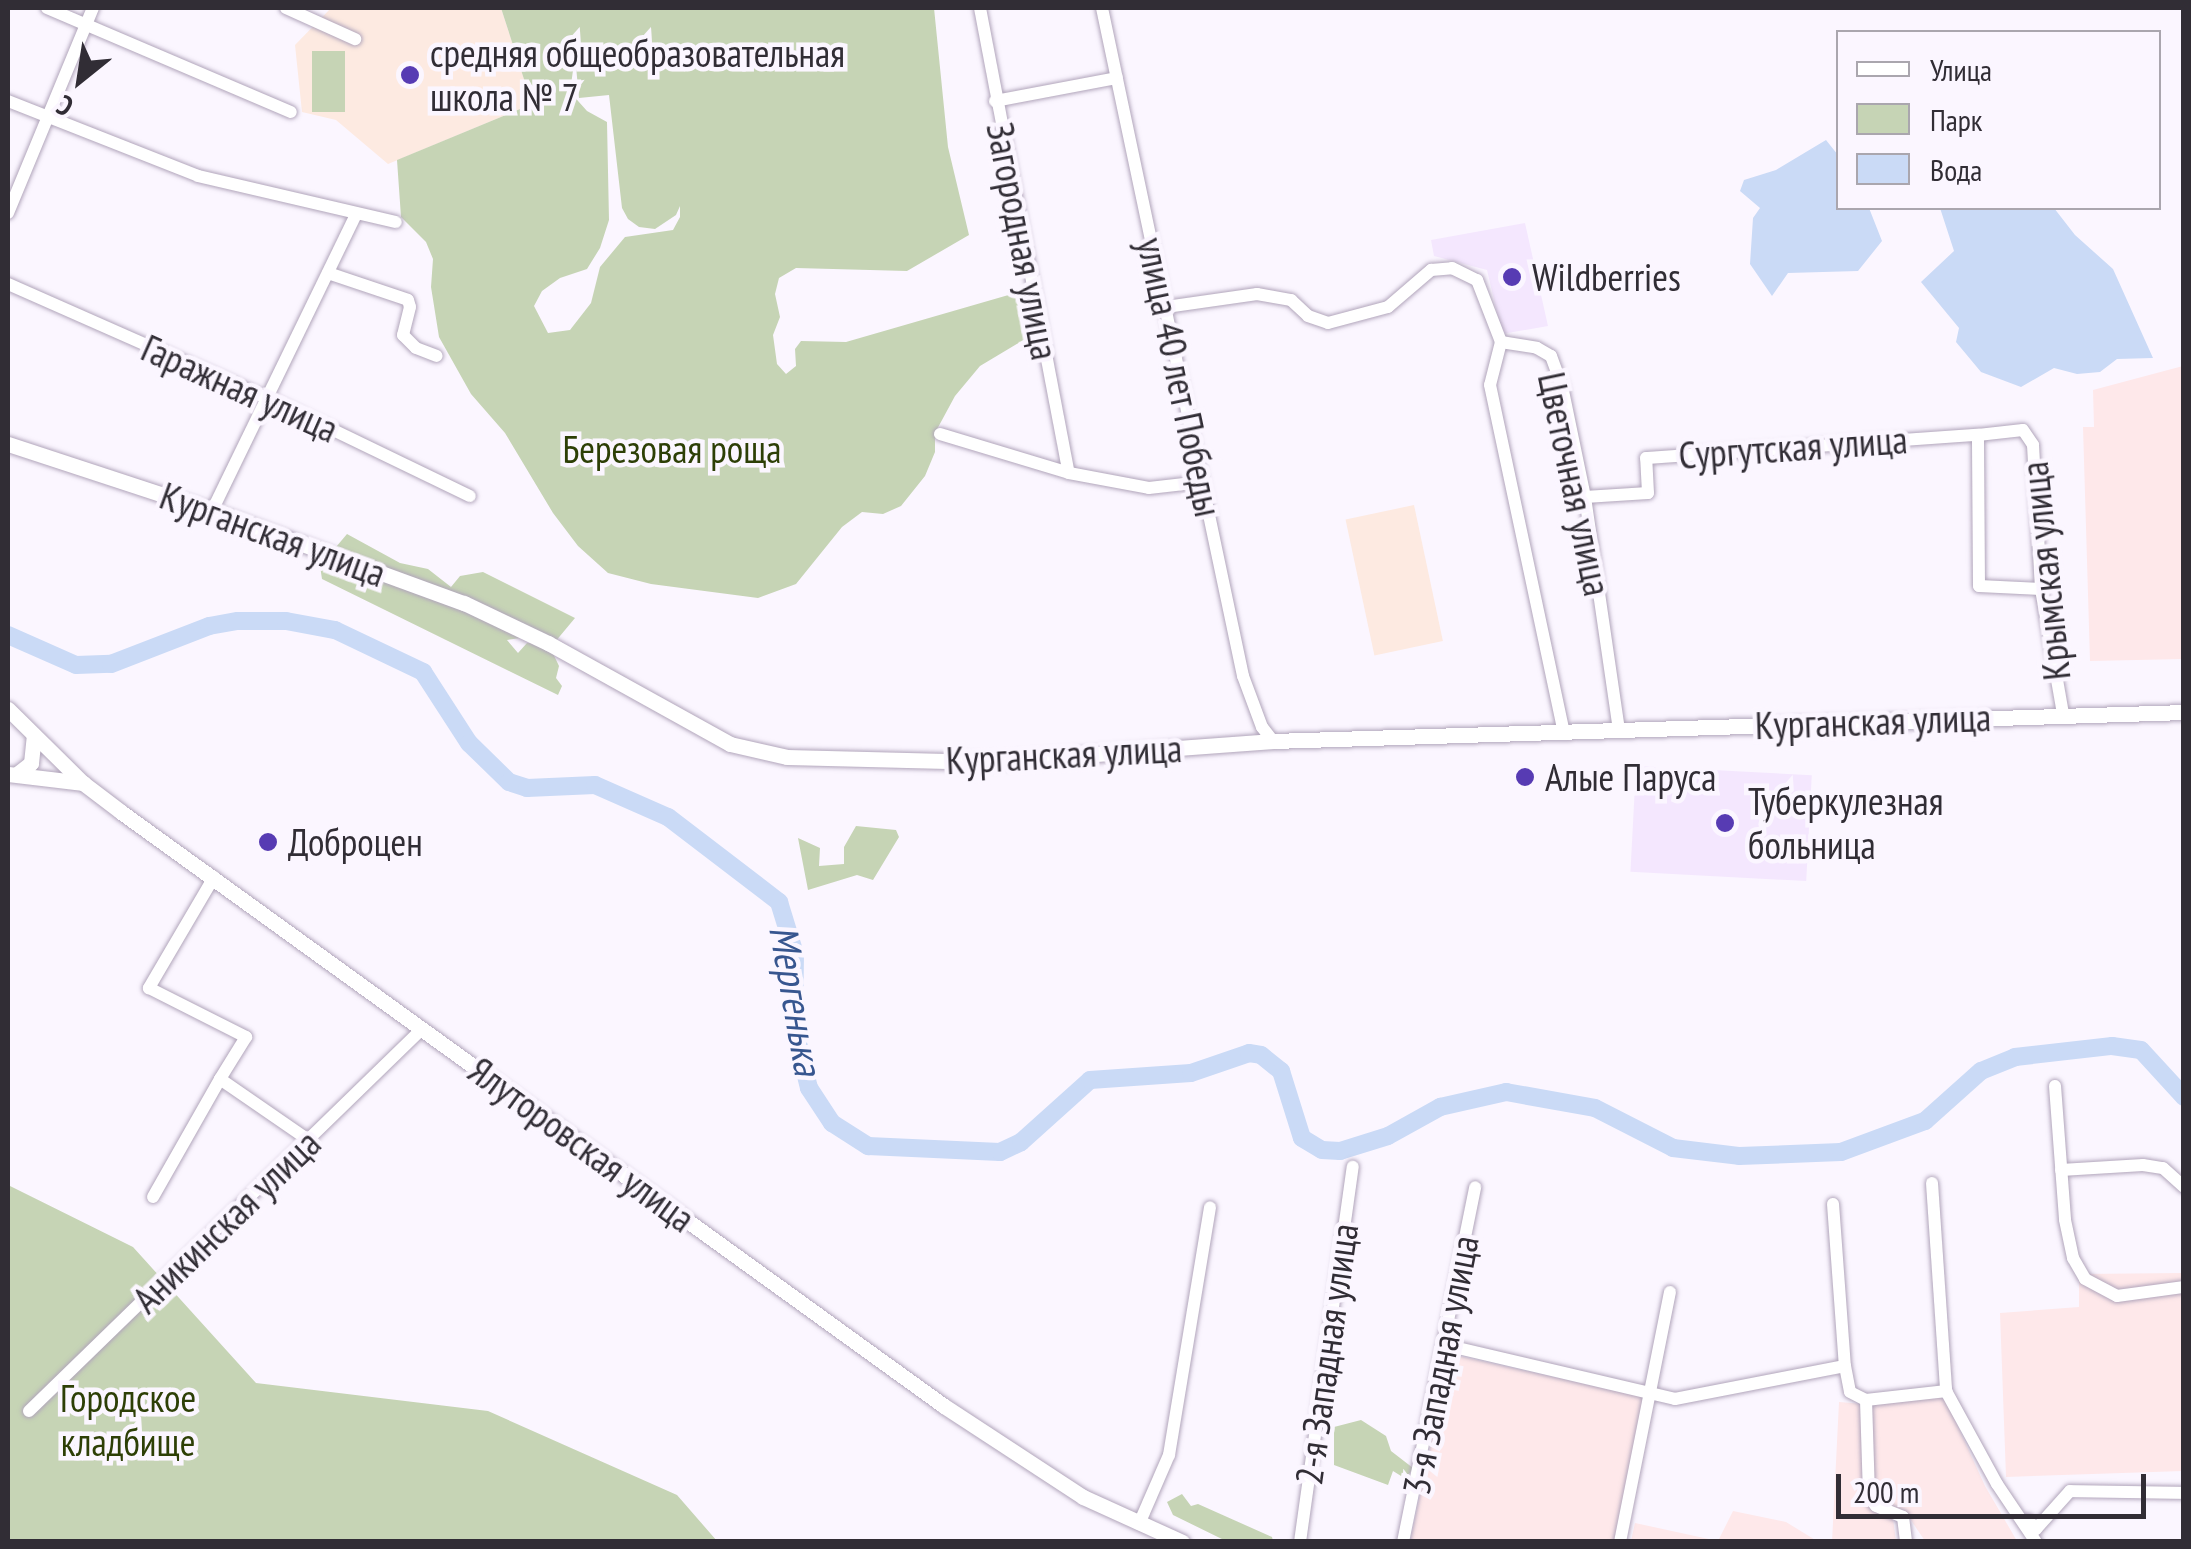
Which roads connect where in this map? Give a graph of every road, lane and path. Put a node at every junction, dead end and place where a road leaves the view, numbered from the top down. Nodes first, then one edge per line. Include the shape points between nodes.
1 (47, 8) edge
2 (94, 8) edge
3 (286, 8) edge
4 (980, 8) edge
5 (1102, 8) edge
6 (86, 26) junction
7 (355, 39) dead end
8 (1117, 78) junction
9 (8, 101) edge
10 (995, 101) junction
11 (292, 112) dead end
12 (47, 119) junction
13 (8, 213) edge
14 (356, 214) junction
15 (396, 222) dead end
16 (328, 273) junction
17 (8, 284) edge
18 (1166, 307) junction
19 (1501, 342) junction
20 (437, 356) dead end
21 (269, 399) junction
22 (940, 434) dead end
23 (1978, 434) junction
24 (8, 444) edge
25 (1069, 473) junction
26 (1202, 482) junction
27 (470, 496) dead end
28 (1585, 497) junction
29 (212, 511) junction
30 (2041, 589) junction
31 (8, 709) edge
32 (2184, 712) edge
33 (2062, 714) junction
34 (1619, 730) junction
35 (1564, 733) junction
36 (34, 735) junction
37 (1273, 740) junction
38 (12, 774) edge
39 (83, 783) junction
40 (214, 877) junction
41 (422, 1029) junction
42 (220, 1078) junction
43 (2055, 1086) dead end
44 (310, 1141) junction
45 (1352, 1167) dead end
46 (2061, 1170) junction
47 (1932, 1182) dead end
48 (2184, 1187) edge
49 (1476, 1188) dead end
50 (153, 1197) dead end
51 (1832, 1204) dead end
52 (1210, 1207) dead end
53 (2184, 1286) edge
54 (1670, 1292) dead end
55 (1445, 1345) junction
56 (1845, 1366) junction
57 (1651, 1391) junction
58 (1946, 1391) junction
59 (1866, 1400) junction
60 (29, 1410) dead end
61 (1997, 1484) junction
62 (2184, 1493) edge
63 (1139, 1524) junction
64 (1182, 1542) edge
65 (1300, 1542) edge
66 (1404, 1542) edge
67 (1620, 1542) edge
68 (1906, 1542) edge
69 (2036, 1542) edge

1 - 6 street
2 - 6 street
3 - 7 street
4 - 10 street, Загородная улица
5 - 8 street, улица 40 лет Победы
6 - 11 street
6 - 12 street
8 - 10 street
8 - 18 street, улица 40 лет Победы
9 - 12 street
10 - 25 street, Загородная улица
12 - 13 street
12 - 14 street via 198,176
14 - 15 street
14 - 16 street
16 - 20 street via 408,300 403,335
16 - 21 street
17 - 21 street, Гаражная улица
18 - 19 street, Цветочная улица via 1257,294 1291,300 1328,323 1388,307 1431,270 1452,268 1477,280
18 - 26 street, улица 40 лет Победы
19 - 28 street, Цветочная улица via 1550,356
19 - 35 street via 1490,384
21 - 27 street, Гаражная улица
21 - 29 street
22 - 25 street
23 - 28 street, Сургутская улица via 1646,458 1648,492
23 - 30 street, Крымская улица via 2024,430 2034,445
23 - 30 street via 1979,586
24 - 29 main road, Курганская улица
25 - 26 street via 1150,488
26 - 37 street, улица 40 лет Победы via 1242,676
28 - 34 street, Цветочная улица
29 - 37 main road, Курганская улица via 464,603 730,744 787,757 987,762
30 - 33 street, Крымская улица
31 - 36 main road, Ялуторовская улица
32 - 33 main road, Курганская улица
33 - 34 main road, Курганская улица
34 - 35 main road, Курганская улица
35 - 37 main road, Курганская улица
36 - 38 main road via 32,763
36 - 39 main road, Ялуторовская улица
38 - 39 main road
39 - 40 main road, Ялуторовская улица
40 - 41 main road, Ялуторовская улица
40 - 42 street via 149,988 246,1037
41 - 44 street, Аникинская улица
41 - 63 main road, Ялуторовская улица via 990,1438
42 - 44 street
42 - 50 street
43 - 46 street
44 - 60 street, Аникинская улица
45 - 65 street, 2-я Западная улица
46 - 48 street via 2143,1164 2163,1168
46 - 53 street via 2065,1220 2085,1279 2117,1296
47 - 58 street
49 - 55 street, 3-я Западная улица
51 - 56 street
52 - 63 street via 1169,1455
54 - 57 street
55 - 57 street
55 - 66 street, 3-я Западная улица
56 - 57 street via 1675,1399
56 - 59 street via 1850,1392
57 - 67 street
58 - 59 street
58 - 61 street
59 - 68 street via 1870,1497 1903,1517
61 - 62 street via 2036,1530 2070,1491
61 - 69 street
63 - 64 main road, Ялуторовская улица

